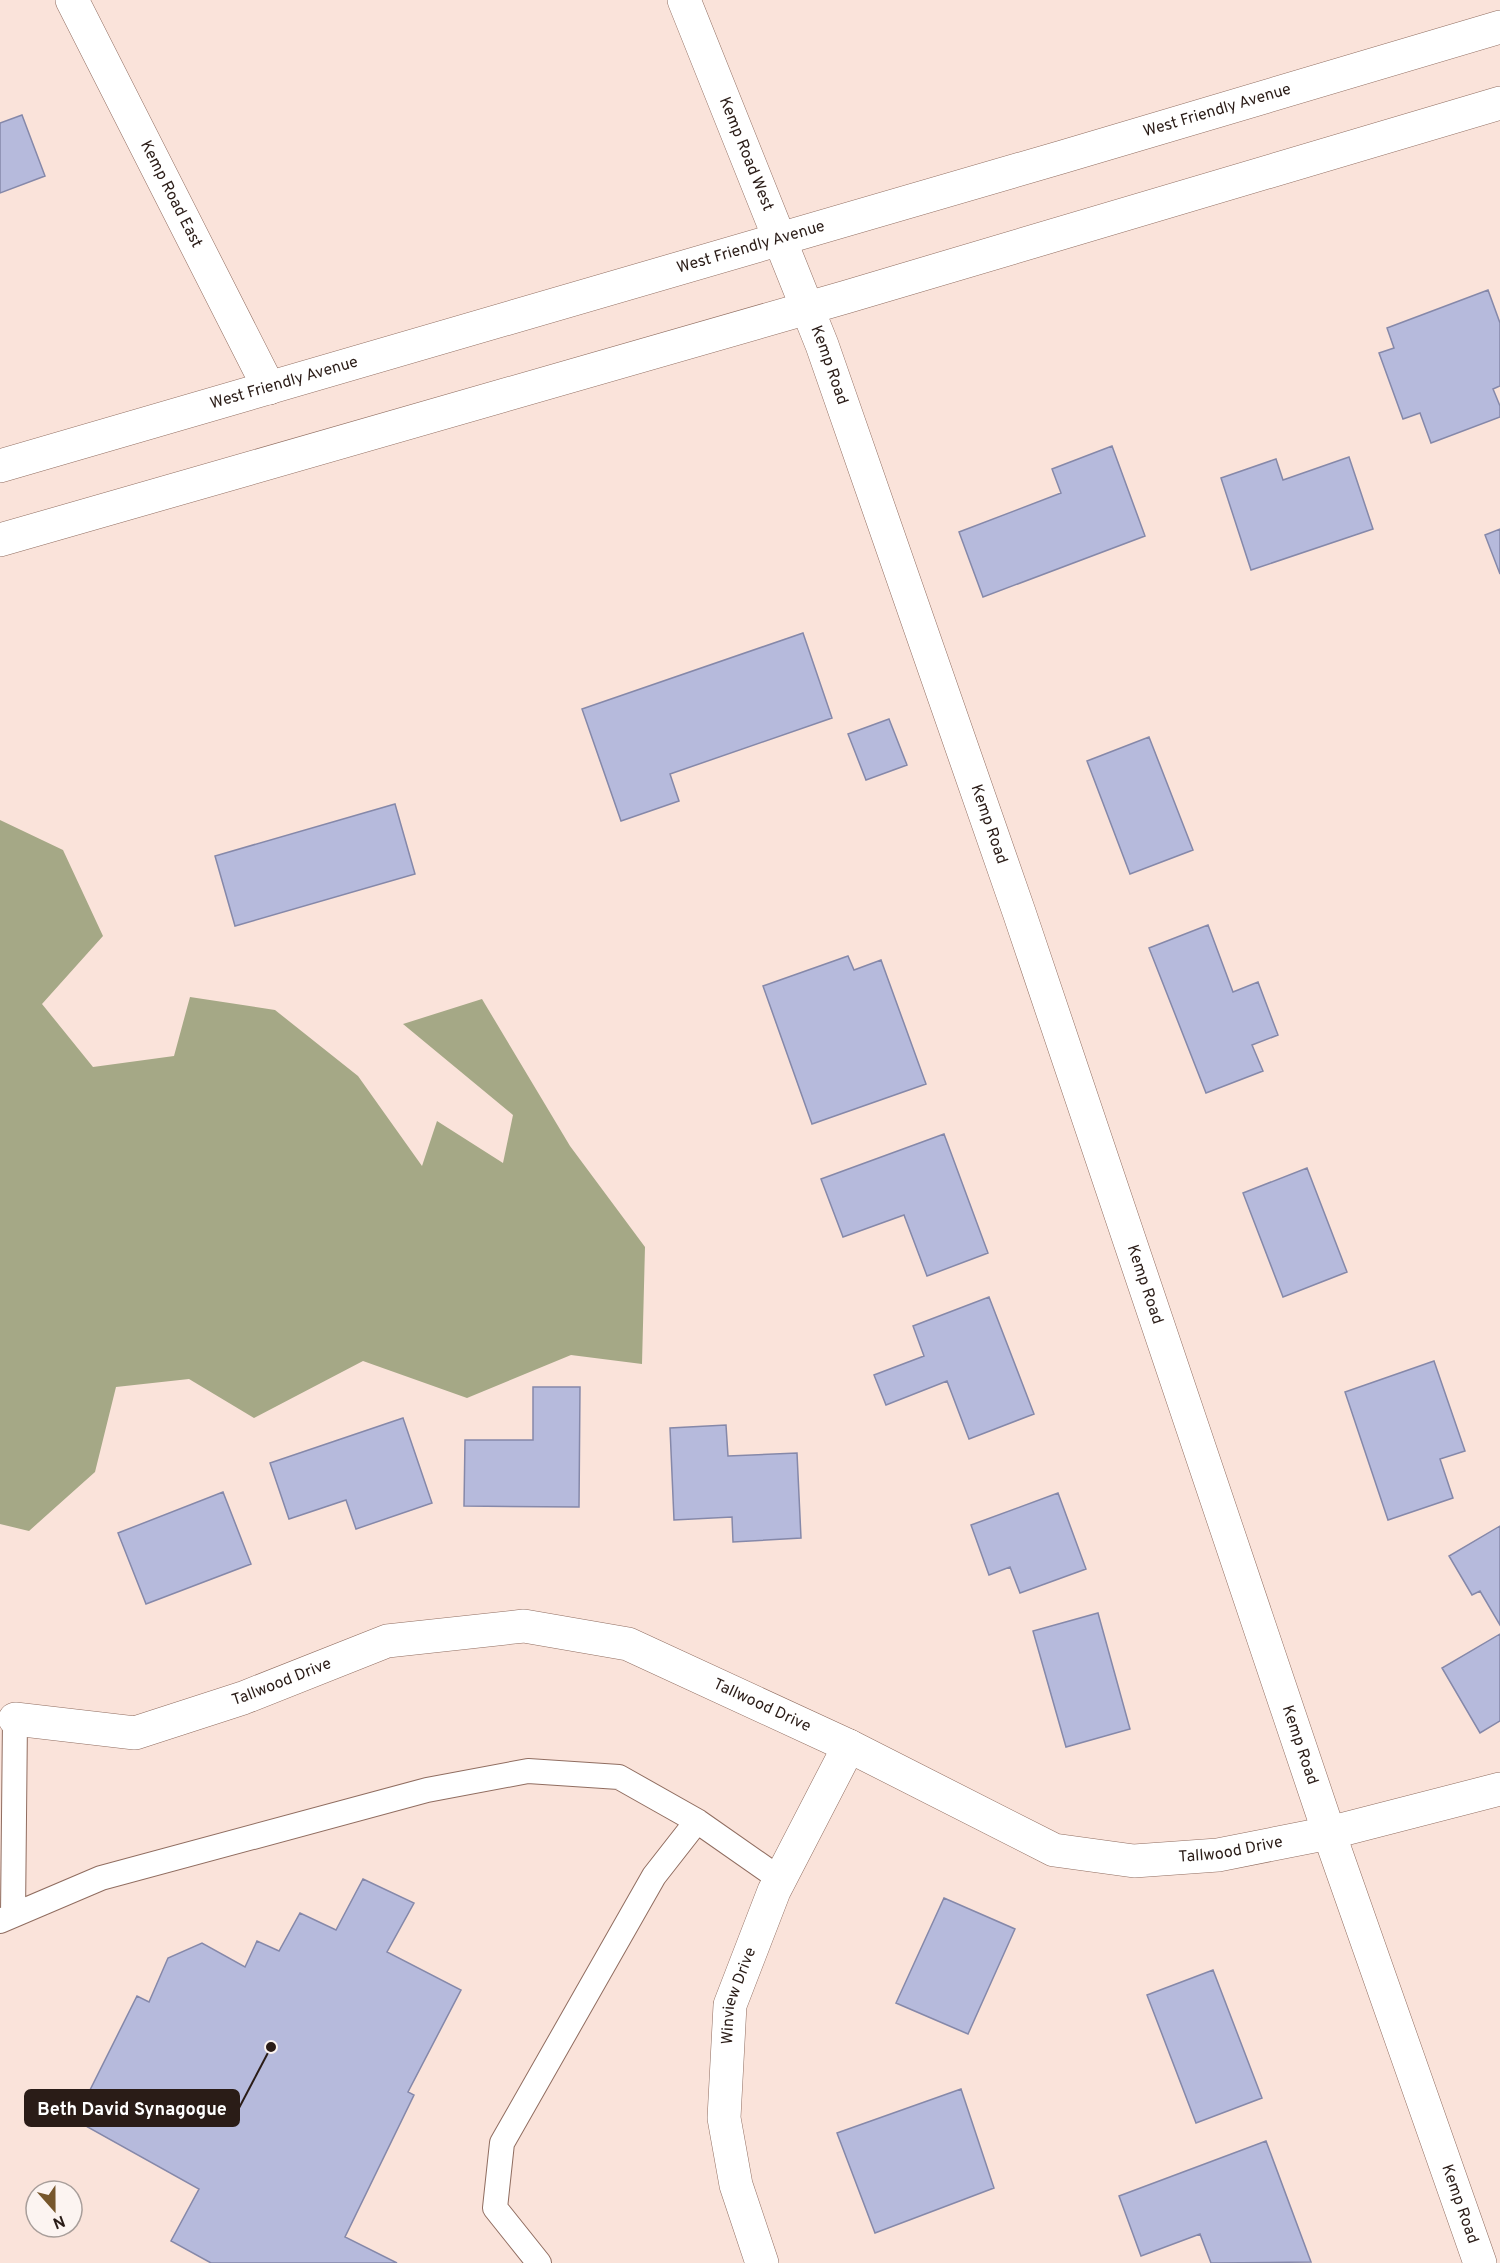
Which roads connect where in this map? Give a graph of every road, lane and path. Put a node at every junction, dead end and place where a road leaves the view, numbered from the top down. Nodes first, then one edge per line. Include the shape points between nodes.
1 (72, 0) edge
2 (684, 0) edge
3 (1500, 27) edge
4 (1500, 103) edge
5 (778, 240) junction
6 (809, 308) junction
7 (269, 388) junction
8 (0, 466) edge
9 (0, 540) edge
10 (15, 1719) joint
11 (849, 1746) junction
12 (1500, 1789) edge
13 (697, 1821) junction
14 (1329, 1833) junction
15 (780, 1879) junction
16 (7, 1918) edge
17 (539, 2263) edge
18 (762, 2263) edge
19 (1480, 2263) edge

1 - 7 street, Kemp Road East
2 - 5 street, Kemp Road West
3 - 5 street, West Friendly Avenue
4 - 6 street
5 - 6 street, Kemp Road West
5 - 7 street, West Friendly Avenue
6 - 9 street
6 - 14 street, Kemp Road via 1019,912
7 - 8 street, West Friendly Avenue
10 - 11 street, Tallwood Drive via 135,1732 243,1698 387,1641 524,1626 628,1644
10 - 16 lane
11 - 14 street, Tallwood Drive via 1054,1850 1134,1861 1218,1855
11 - 15 street, Winview Drive
12 - 14 street, Tallwood Drive
13 - 15 lane
13 - 16 lane via 619,1778 528,1771 428,1790 101,1878
13 - 17 lane via 654,1876 502,2144 495,2208
14 - 19 street, Kemp Road
15 - 18 street, Winview Drive via 730,2005 724,2118 736,2185

